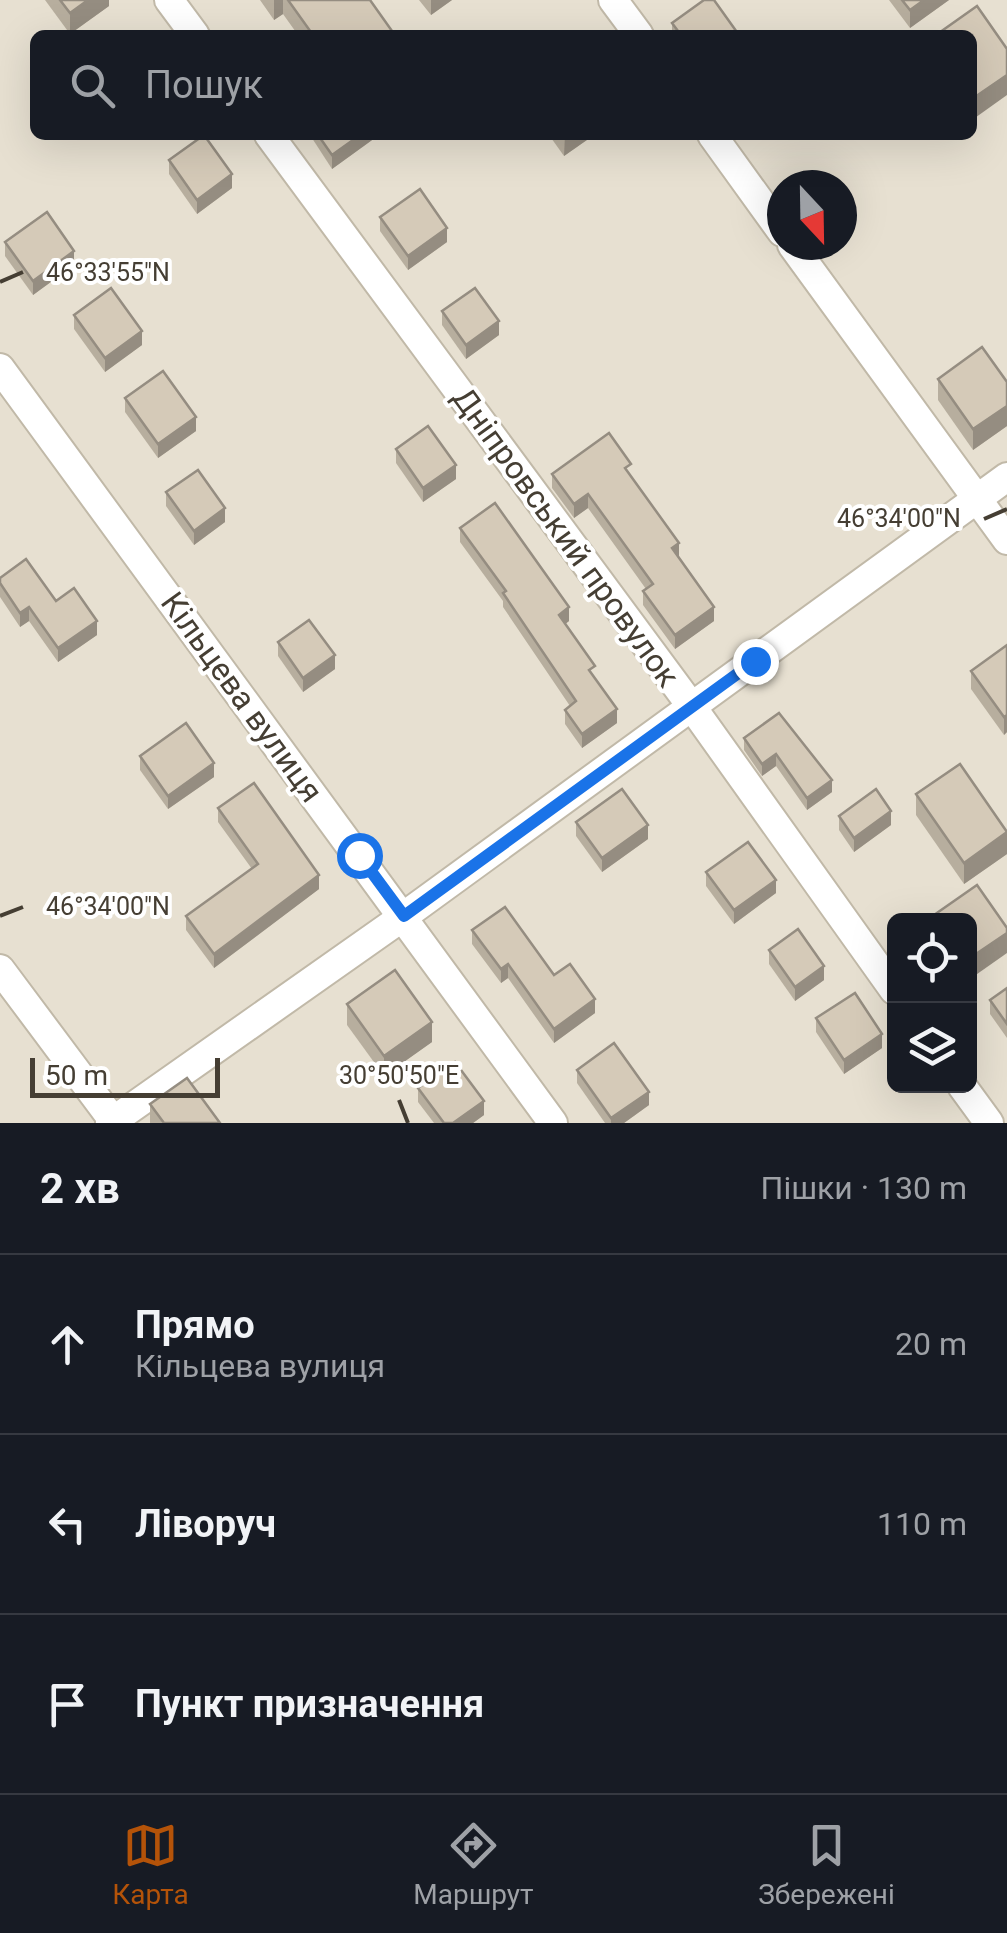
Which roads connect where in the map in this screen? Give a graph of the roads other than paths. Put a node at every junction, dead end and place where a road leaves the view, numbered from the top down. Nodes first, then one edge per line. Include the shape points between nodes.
1 (169, 0) edge
2 (613, 0) edge
3 (191, 30) edge
4 (634, 30) edge
5 (273, 140) edge
6 (716, 140) edge
7 (767, 211) edge
8 (803, 260) edge
9 (0, 368) edge
10 (1007, 477) edge
11 (977, 498) junction
12 (1007, 540) edge
13 (692, 707) junction
14 (404, 916) junction
15 (0, 969) edge
16 (887, 980) edge
17 (967, 1093) edge
18 (113, 1122) edge
19 (553, 1123) edge
20 (989, 1123) edge

1 - 3 street
2 - 4 street
5 - 13 street, Дніпровський провулок
6 - 7 street
8 - 11 street
9 - 14 street, Кільцева вулиця
10 - 11 street
11 - 12 street
11 - 13 street
13 - 14 street
13 - 16 street, Дніпровський провулок
14 - 18 street
14 - 19 street, Кільцева вулиця
15 - 18 street
17 - 20 street

